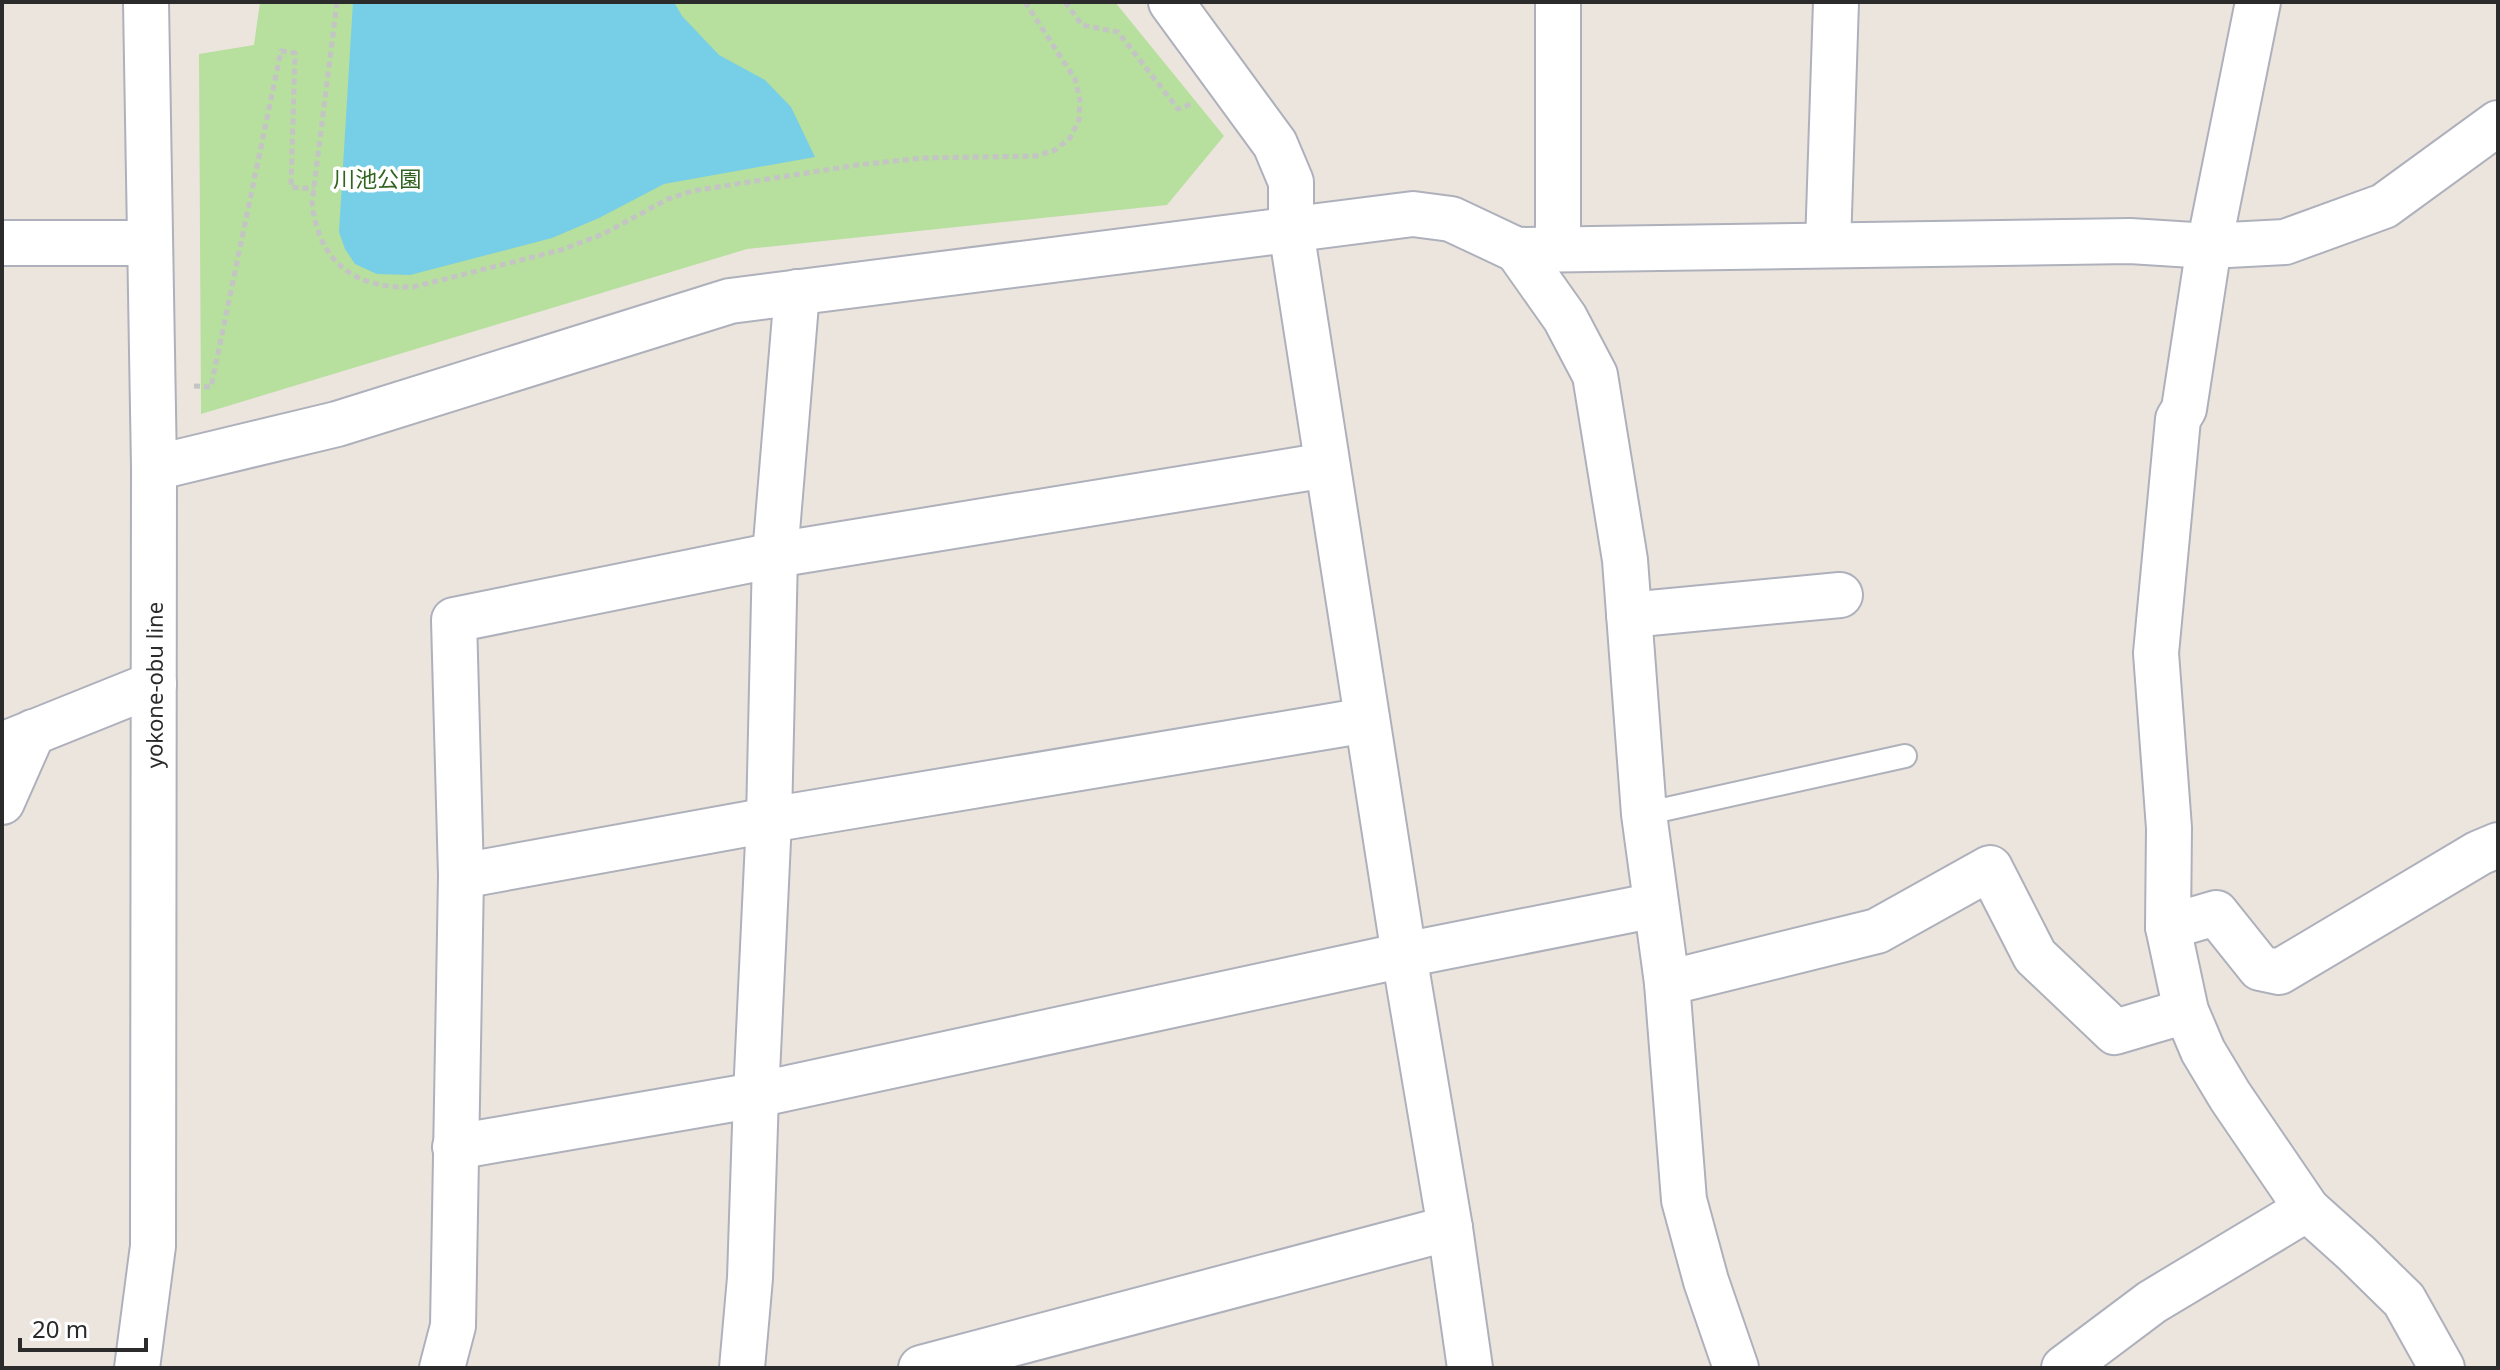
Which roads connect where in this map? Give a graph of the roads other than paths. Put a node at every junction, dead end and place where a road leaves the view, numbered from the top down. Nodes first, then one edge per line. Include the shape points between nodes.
1 (146, 2) edge
2 (1171, 2) edge
3 (1558, 2) edge
4 (1836, 2) edge
5 (2258, 2) edge
6 (2498, 123) edge
7 (1291, 230) junction
8 (2, 243) edge
9 (150, 243) junction
10 (1828, 245) junction
11 (2209, 246) junction
12 (1538, 250) junction
13 (797, 292) junction
14 (1327, 465) junction
15 (154, 468) junction
16 (775, 555) junction
17 (1840, 595) dead end
18 (1629, 615) junction
19 (154, 684) junction
20 (1367, 720) junction
21 (17, 738) edge
22 (1905, 756) dead end
23 (2, 802) edge
24 (1644, 814) junction
25 (769, 820) junction
26 (2498, 845) edge
27 (461, 876) junction
28 (1656, 905) junction
29 (2168, 927) junction
30 (1404, 955) junction
31 (1667, 983) junction
32 (2186, 1011) junction
33 (756, 1095) junction
34 (455, 1147) junction
35 (2307, 1209) junction
36 (1450, 1228) junction
37 (137, 1368) edge
38 (442, 1368) edge
39 (742, 1368) edge
40 (921, 1368) edge
41 (1470, 1368) edge
42 (1736, 1368) edge
43 (2064, 1368) edge
44 (2442, 1368) edge

1 - 9 street, yokone-obu line
2 - 7 street via 1275,144 1291,182
3 - 12 street
4 - 10 street
5 - 11 street
6 - 11 street via 2384,206 2285,242
7 - 12 street via 1413,214 1451,219
7 - 13 street
7 - 14 street
8 - 9 street
9 - 15 street, yokone-obu line
10 - 11 street via 2130,241
10 - 12 street
11 - 29 street via 2184,409 2178,419 2156,653 2169,828
12 - 18 street via 1595,375
13 - 15 street via 730,301 337,424
13 - 16 street
14 - 16 street
14 - 20 street
15 - 19 street, yokone-obu line
16 - 25 street
16 - 27 street via 454,620
17 - 18 street
18 - 24 street
19 - 21 street
19 - 37 street, yokone-obu line via 153,1246
20 - 25 street
20 - 30 street
21 - 23 street
22 - 24 lane
24 - 28 street
25 - 27 street
25 - 33 street
26 - 29 street via 2279,972 2260,968 2216,913
27 - 34 street
28 - 30 street
28 - 31 street
29 - 32 street
30 - 33 street
30 - 36 street
31 - 32 street via 1877,931 1990,868 2035,956 2115,1032
31 - 42 street via 1684,1200
32 - 35 street via 2230,1096
33 - 34 street
33 - 39 street
34 - 38 street via 453,1326
35 - 43 street via 2152,1302
35 - 44 street via 2404,1300
36 - 40 street
36 - 41 street

